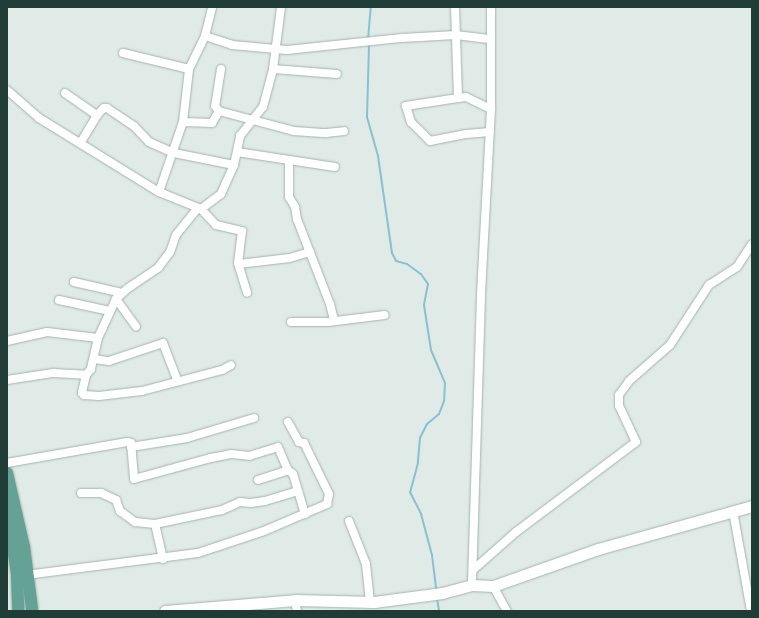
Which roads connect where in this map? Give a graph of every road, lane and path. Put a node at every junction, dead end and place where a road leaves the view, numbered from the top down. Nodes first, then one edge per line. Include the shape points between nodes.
1 (212, 7) edge
2 (281, 7) edge
3 (455, 7) edge
4 (491, 7) edge
5 (456, 35) junction
6 (205, 36) junction
7 (491, 39) junction
8 (275, 50) junction
9 (123, 53) dead end
10 (189, 69) junction
11 (221, 69) dead end
12 (273, 69) junction
13 (337, 74) dead end
14 (7, 90) edge
15 (65, 93) dead end
16 (458, 98) junction
17 (491, 109) junction
18 (219, 111) junction
19 (97, 115) junction
20 (183, 122) junction
21 (251, 122) junction
22 (344, 130) dead end
23 (490, 132) junction
24 (81, 142) junction
25 (237, 152) junction
26 (174, 153) junction
27 (289, 160) junction
28 (234, 166) junction
29 (335, 167) dead end
30 (159, 192) junction
31 (199, 209) junction
32 (752, 244) edge
33 (310, 252) junction
34 (239, 264) junction
35 (74, 282) dead end
36 (122, 293) junction
37 (247, 293) dead end
38 (116, 299) junction
39 (59, 300) dead end
40 (110, 311) junction
41 (385, 315) dead end
42 (334, 320) junction
43 (291, 322) dead end
44 (136, 327) dead end
45 (98, 338) junction
46 (7, 341) edge
47 (94, 359) junction
48 (231, 365) dead end
49 (86, 375) junction
50 (7, 380) edge
51 (177, 380) junction
52 (254, 418) dead end
53 (288, 422) dead end
54 (131, 446) junction
55 (7, 463) edge
56 (288, 470) junction
57 (7, 473) edge
58 (258, 480) dead end
59 (297, 491) junction
60 (81, 493) dead end
61 (7, 505) edge
62 (752, 506) edge
63 (733, 511) junction
64 (305, 514) junction
65 (349, 521) dead end
66 (155, 524) junction
67 (163, 559) junction
68 (473, 570) junction
69 (26, 575) junction
70 (472, 585) junction
71 (493, 586) junction
72 (373, 605) edge
73 (296, 606) edge
74 (216, 609) edge
75 (35, 610) edge
76 (18, 611) edge
77 (172, 611) edge
78 (506, 611) edge
79 (751, 611) edge

1 - 6 street
2 - 8 street
3 - 5 street
4 - 7 street
5 - 7 street
5 - 8 street
5 - 16 street
6 - 8 street via 232,45
6 - 10 street
7 - 17 street
8 - 12 street
9 - 10 street
10 - 20 street
11 - 18 street via 215,106
12 - 13 street
12 - 21 street via 263,107
14 - 24 street via 39,118
15 - 19 street
16 - 17 street via 466,97
16 - 23 street via 406,106 411,122 430,141
17 - 23 street
18 - 20 street via 212,123
18 - 21 street
19 - 24 street
19 - 26 street via 107,108 134,126 149,142
20 - 26 street
21 - 22 street via 294,131
21 - 25 street via 240,136
23 - 68 street via 481,296
24 - 30 street
25 - 27 street
25 - 28 street
26 - 28 street
26 - 30 street
27 - 29 street
27 - 33 street via 289,197 295,207
28 - 31 street via 221,194
30 - 31 street
31 - 34 street via 216,225 242,231
31 - 36 street via 176,235 170,252 158,268
32 - 68 street via 737,267 709,285 670,345 618,395 620,406 636,442 516,532
33 - 34 street via 290,258
33 - 42 street
34 - 37 street
35 - 36 street
36 - 38 street
38 - 40 street
38 - 44 street
39 - 40 street
40 - 45 street
41 - 42 street
42 - 43 street
45 - 46 street via 47,332
45 - 47 street
47 - 49 street via 90,373
47 - 51 street via 109,361 163,342
48 - 51 street via 222,370
49 - 50 street via 53,373
49 - 51 street via 82,393 90,396 142,391
52 - 54 street via 188,438
53 - 64 street via 299,442 304,443 330,499 327,504
54 - 55 street via 131,443 127,442
54 - 56 street via 134,479 211,458 231,454 249,456 278,447
56 - 58 street
56 - 59 street via 293,474
57 - 69 main road via 24,547
59 - 64 street
59 - 66 street via 265,501 251,504 240,502 222,510
60 - 66 street via 102,493 116,500 120,511 135,522
61 - 76 main road via 17,574
62 - 63 street
63 - 71 street via 604,547
63 - 79 street
64 - 67 street via 198,553
65 - 72 street via 366,564
66 - 67 street
67 - 69 street
68 - 70 street
69 - 75 main road
70 - 71 street
70 - 72 street via 442,594
71 - 78 street
72 - 73 street
73 - 74 street
74 - 77 street
75 - 76 main road

